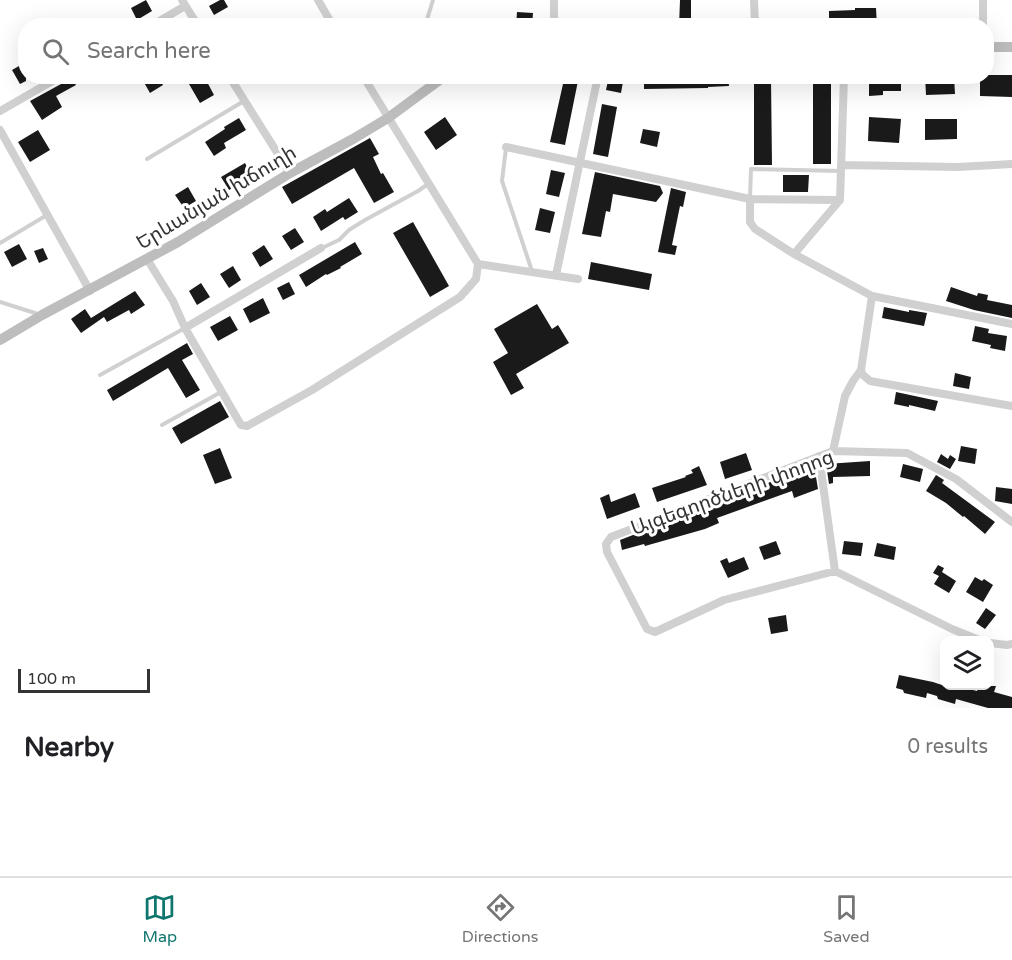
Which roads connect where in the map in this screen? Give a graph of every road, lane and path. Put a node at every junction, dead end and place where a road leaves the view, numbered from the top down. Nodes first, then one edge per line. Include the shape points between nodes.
1 (318, 0) edge
2 (433, 0) edge
3 (554, 0) edge
4 (754, 0) edge
5 (983, 0) edge
6 (184, 3) edge
7 (162, 18) edge
8 (193, 18) edge
9 (328, 18) edge
10 (427, 18) edge
11 (555, 18) edge
12 (755, 18) edge
13 (983, 18) edge
14 (994, 47) edge
15 (1012, 47) edge
16 (47, 84) edge
17 (234, 84) edge
18 (368, 84) edge
19 (435, 84) edge
20 (596, 84) edge
21 (844, 84) edge
22 (244, 100) junction
23 (0, 111) edge
24 (388, 118) junction
25 (0, 130) edge
26 (506, 147) joint
27 (147, 159) dead end
28 (579, 163) junction
29 (1012, 164) edge
30 (841, 168) junction
31 (290, 174) junction
32 (428, 184) junction
33 (750, 199) junction
34 (840, 200) junction
35 (47, 215) junction
36 (0, 243) edge
37 (321, 248) joint
38 (794, 254) junction
39 (147, 260) junction
40 (478, 264) junction
41 (532, 272) junction
42 (556, 275) junction
43 (579, 279) dead end
44 (90, 291) junction
45 (872, 296) junction
46 (0, 302) edge
47 (42, 315) junction
48 (1012, 324) edge
49 (185, 328) junction
50 (0, 340) edge
51 (861, 370) junction
52 (100, 375) dead end
53 (222, 391) junction
54 (1012, 406) edge
55 (162, 425) dead end
56 (833, 451) junction
57 (819, 456) junction
58 (1012, 522) edge
59 (835, 571) junction
60 (969, 636) edge
61 (994, 643) edge
62 (1012, 644) edge

1 - 9 street
2 - 10 lane
3 - 11 street
4 - 12 street
5 - 13 street
6 - 7 street
6 - 8 street
14 - 15 main road
16 - 23 street
17 - 22 street
18 - 24 street
19 - 24 main road, Երևանյան խճուղի
20 - 28 street
21 - 30 street
22 - 27 lane
22 - 31 street
24 - 31 main road, Երևանյան խճուղի
24 - 32 street
25 - 35 street
26 - 28 street
26 - 41 lane via 502,181
28 - 33 street
28 - 42 street
29 - 30 street
30 - 33 lane via 751,169
30 - 34 street
31 - 39 main road, Երևանյան խճուղի
32 - 37 lane
32 - 40 street
33 - 34 street
33 - 38 street via 750,222 755,229
34 - 38 street
35 - 36 lane
35 - 44 street
37 - 49 street
38 - 45 street
39 - 44 main road, Երևանյան խճուղի
39 - 49 street
40 - 41 street
40 - 53 street via 476,279 460,297 252,424 241,425
41 - 42 street
42 - 43 street
44 - 47 main road, Երևանյան խճուղի
45 - 48 street
45 - 51 street
46 - 47 lane
47 - 50 main road, Երևանյան խճուղի
49 - 52 lane
49 - 53 street
51 - 54 street via 870,381
51 - 56 street via 845,396
53 - 55 lane
56 - 57 street, Այգեգործների փողոց
56 - 58 street, Այգեգործների փողոց via 907,453 956,479
57 - 59 street
57 - 59 street, Այգեգործների փողոց via 610,537 607,552 652,632 724,600
59 - 60 street
61 - 62 street

